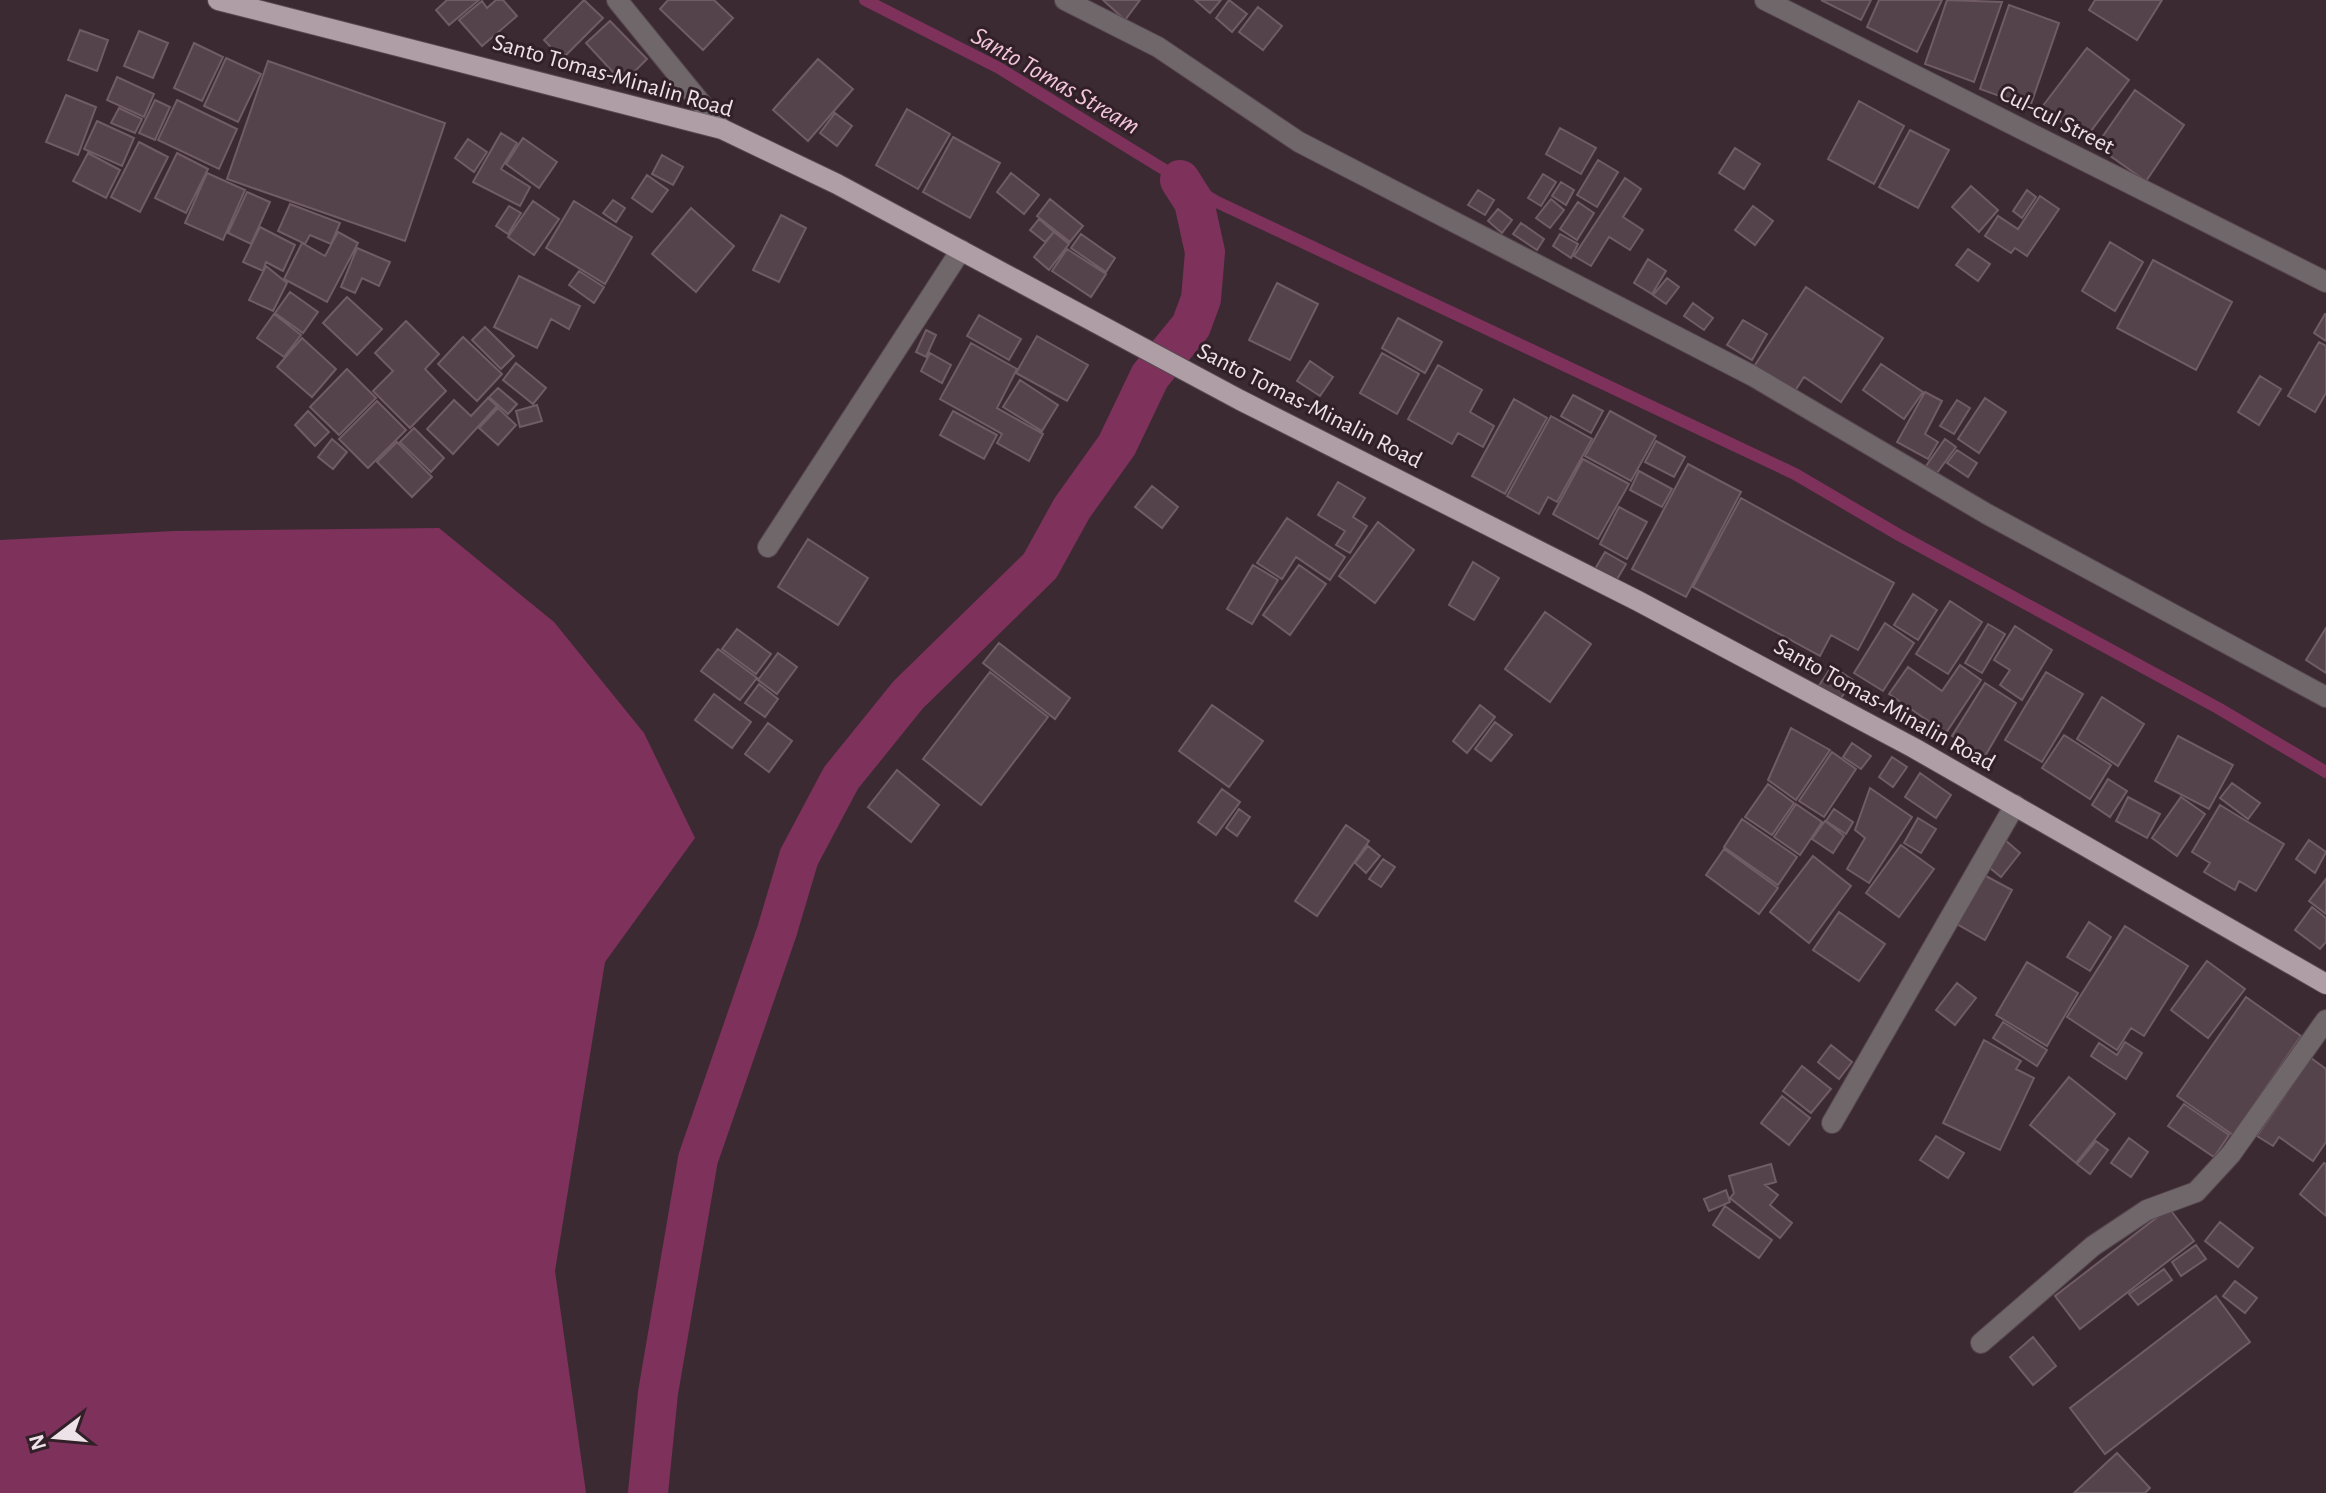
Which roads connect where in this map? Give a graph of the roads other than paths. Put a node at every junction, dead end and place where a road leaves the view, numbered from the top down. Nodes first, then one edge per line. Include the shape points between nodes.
1 (218, 0) edge
2 (617, 0) edge
3 (1065, 0) edge
4 (1765, 0) edge
5 (722, 129) junction
6 (961, 250) junction
7 (2326, 282) edge
8 (768, 547) dead end
9 (2326, 697) edge
10 (2015, 805) junction
11 (2326, 984) edge
12 (2326, 1020) edge
13 (1832, 1123) dead end
14 (1981, 1343) dead end

1 - 5 main road, Santo Tomas-Minalin Road
2 - 5 street
3 - 9 street via 1158,47 1299,142 1753,376 1987,514
4 - 7 street, Cul-cul Street
5 - 6 main road, Santo Tomas-Minalin Road
6 - 8 street
6 - 10 main road, Santo Tomas-Minalin Road via 1240,400 1638,601
10 - 11 main road, Santo Tomas-Minalin Road
10 - 13 street
12 - 14 street via 2231,1154 2196,1192 2147,1210 2093,1246

